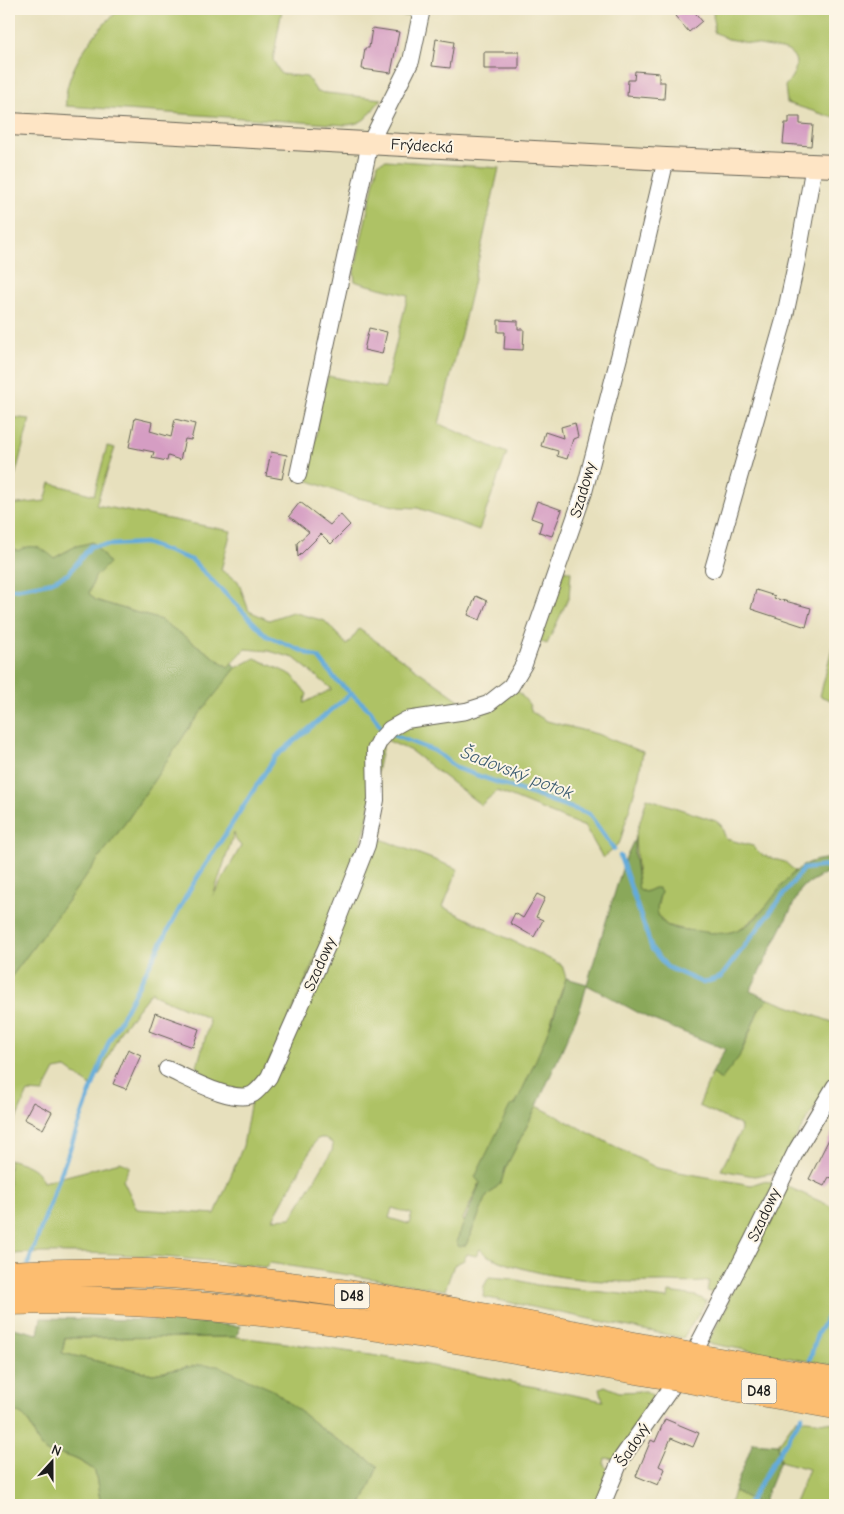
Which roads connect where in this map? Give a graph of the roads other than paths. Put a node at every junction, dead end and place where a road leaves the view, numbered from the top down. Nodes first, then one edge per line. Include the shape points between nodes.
1 (422, 9) edge
2 (9, 124) edge
3 (370, 143) junction
4 (666, 159) junction
5 (824, 165) edge
6 (298, 475) dead end
7 (713, 569) dead end
8 (167, 1069) dead end
9 (835, 1086) edge
10 (9, 1275) edge
11 (9, 1301) edge
12 (684, 1367) junction
13 (835, 1382) edge
14 (835, 1405) edge
15 (602, 1505) edge

1 - 3 street via 411,61
2 - 3 main road, Frýdecká
3 - 4 main road, Frýdecká
3 - 6 street
4 - 5 main road, Frýdecká
4 - 8 street, Szadowy via 584,492 524,664 511,686 488,704 406,720 386,733 375,750 376,800 367,845 328,944 269,1076 252,1094 234,1097
5 - 7 street
9 - 12 street, Szadowy via 796,1151
10 - 12 highway, D48 via 148,1273 244,1281 381,1300
11 - 12 highway, D48 via 171,1304 300,1316
12 - 13 highway, D48
12 - 14 highway, D48
12 - 15 street, Šadový via 621,1459

